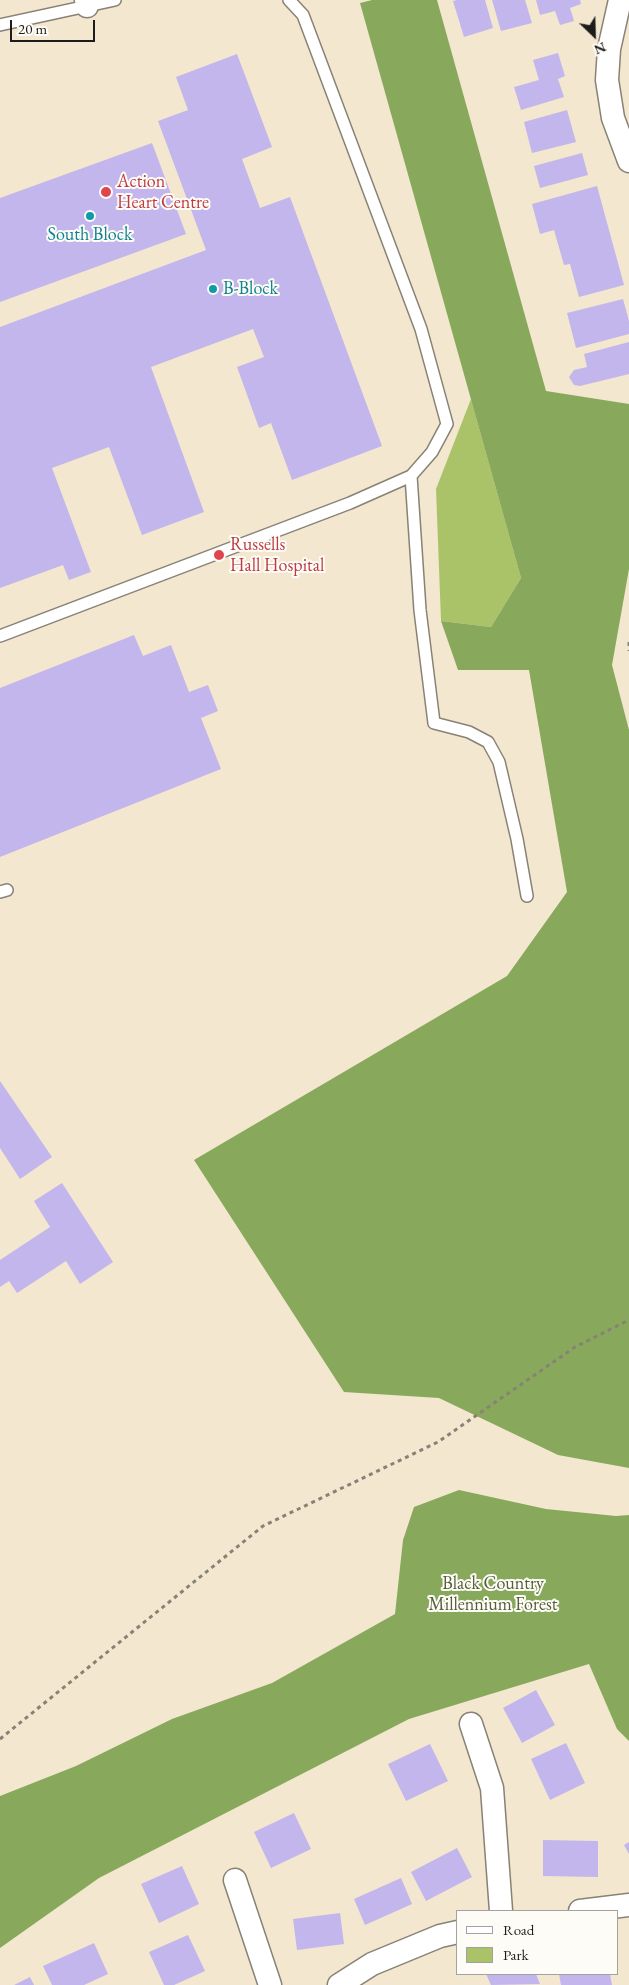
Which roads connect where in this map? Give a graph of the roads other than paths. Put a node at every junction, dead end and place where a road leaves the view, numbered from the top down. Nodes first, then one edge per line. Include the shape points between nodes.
1 (115, 0) edge
2 (289, 0) edge
3 (620, 0) edge
4 (87, 3) edge
5 (0, 25) edge
6 (629, 162) edge
7 (411, 476) junction
8 (0, 636) edge
9 (527, 896) dead end
10 (471, 1724) dead end
11 (235, 1880) dead end
12 (629, 1905) edge
13 (501, 1910) edge
14 (588, 1910) edge
15 (456, 1932) edge
16 (270, 1985) edge
17 (339, 1985) edge

1 - 4 lane
2 - 7 lane via 303,15 421,329 446,424 432,452
3 - 6 street via 609,49 607,80 613,118
4 - 5 lane
7 - 8 lane via 350,504
7 - 9 lane via 420,610 434,723 469,732 488,742 499,762 518,839
10 - 13 street via 492,1788
11 - 16 street
12 - 14 street
15 - 17 street via 372,1964

